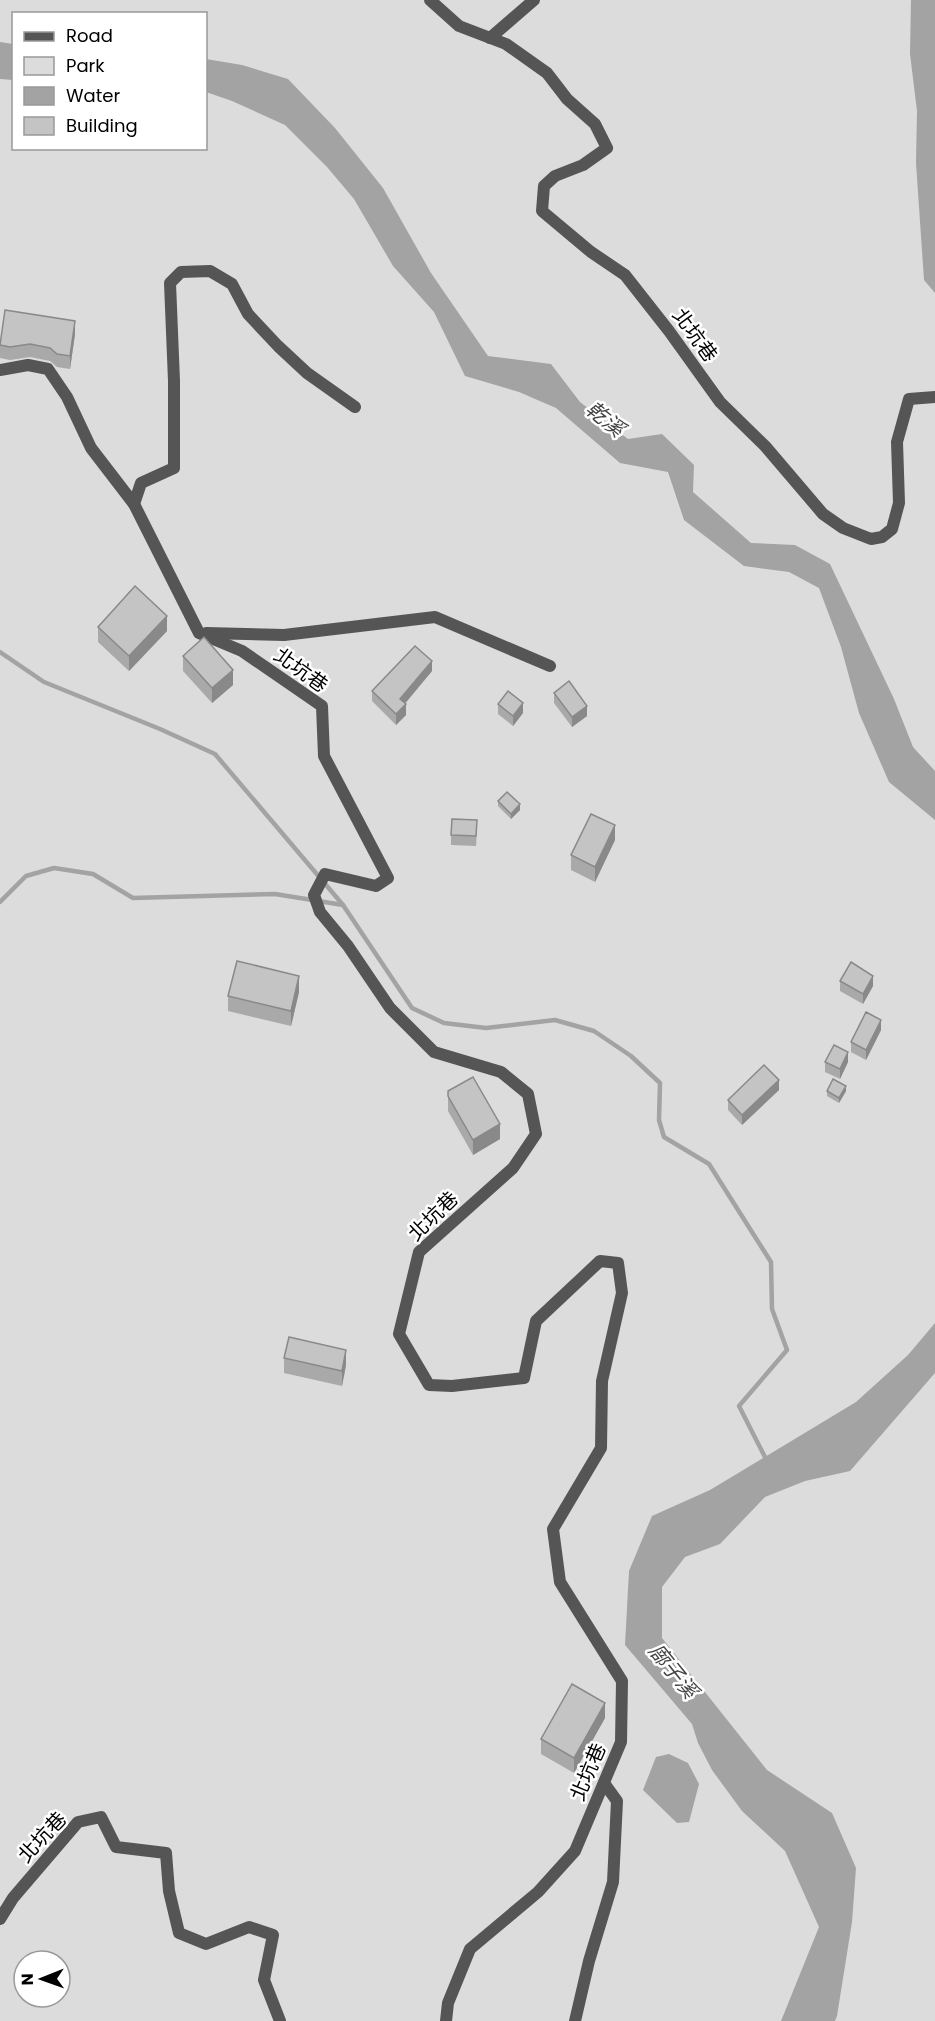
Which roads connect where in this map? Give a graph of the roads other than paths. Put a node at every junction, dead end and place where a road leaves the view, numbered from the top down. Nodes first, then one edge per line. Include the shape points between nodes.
1 (430, 0) edge
2 (534, 0) edge
3 (490, 38) junction
4 (0, 370) edge
5 (935, 397) edge
6 (355, 407) dead end
7 (134, 504) junction
8 (199, 633) junction
9 (550, 666) dead end
10 (604, 1783) junction
11 (0, 1919) edge
12 (280, 2021) edge
13 (446, 2021) edge
14 (575, 2021) edge

1 - 3 street, 北坑巷 via 459,26
2 - 3 street
3 - 5 street, 北坑巷 via 506,44 547,73 567,99 595,124 607,148 544,186 542,211 625,275 720,402 765,446 823,514 843,528 871,539 892,530 900,502 897,442 909,399
4 - 7 street via 28,365 48,369 67,397 91,447
6 - 7 street via 307,373 278,346 248,314 232,284 210,272 181,272 170,282 174,468 141,483
7 - 8 street
8 - 9 street via 284,634 435,617
8 - 10 street, 北坑巷 via 242,651 322,706 324,756 388,878 376,886 325,874 314,895 320,912 390,1008 434,1052 501,1072 528,1094 536,1134 513,1168 419,1252 399,1334 429,1385 524,1378 536,1321 600,1261 618,1263 622,1293 602,1381 601,1448 553,1529 560,1582 622,1681 621,1742
10 - 13 street, 北坑巷 via 575,1851 538,1892 470,1949 448,2003
10 - 14 street via 617,1801 613,1882
11 - 12 street, 北坑巷 via 13,1898 78,1822 101,1817 116,1847 166,1853 169,1891 180,1933 206,1944 249,1927 273,1935 264,1980

